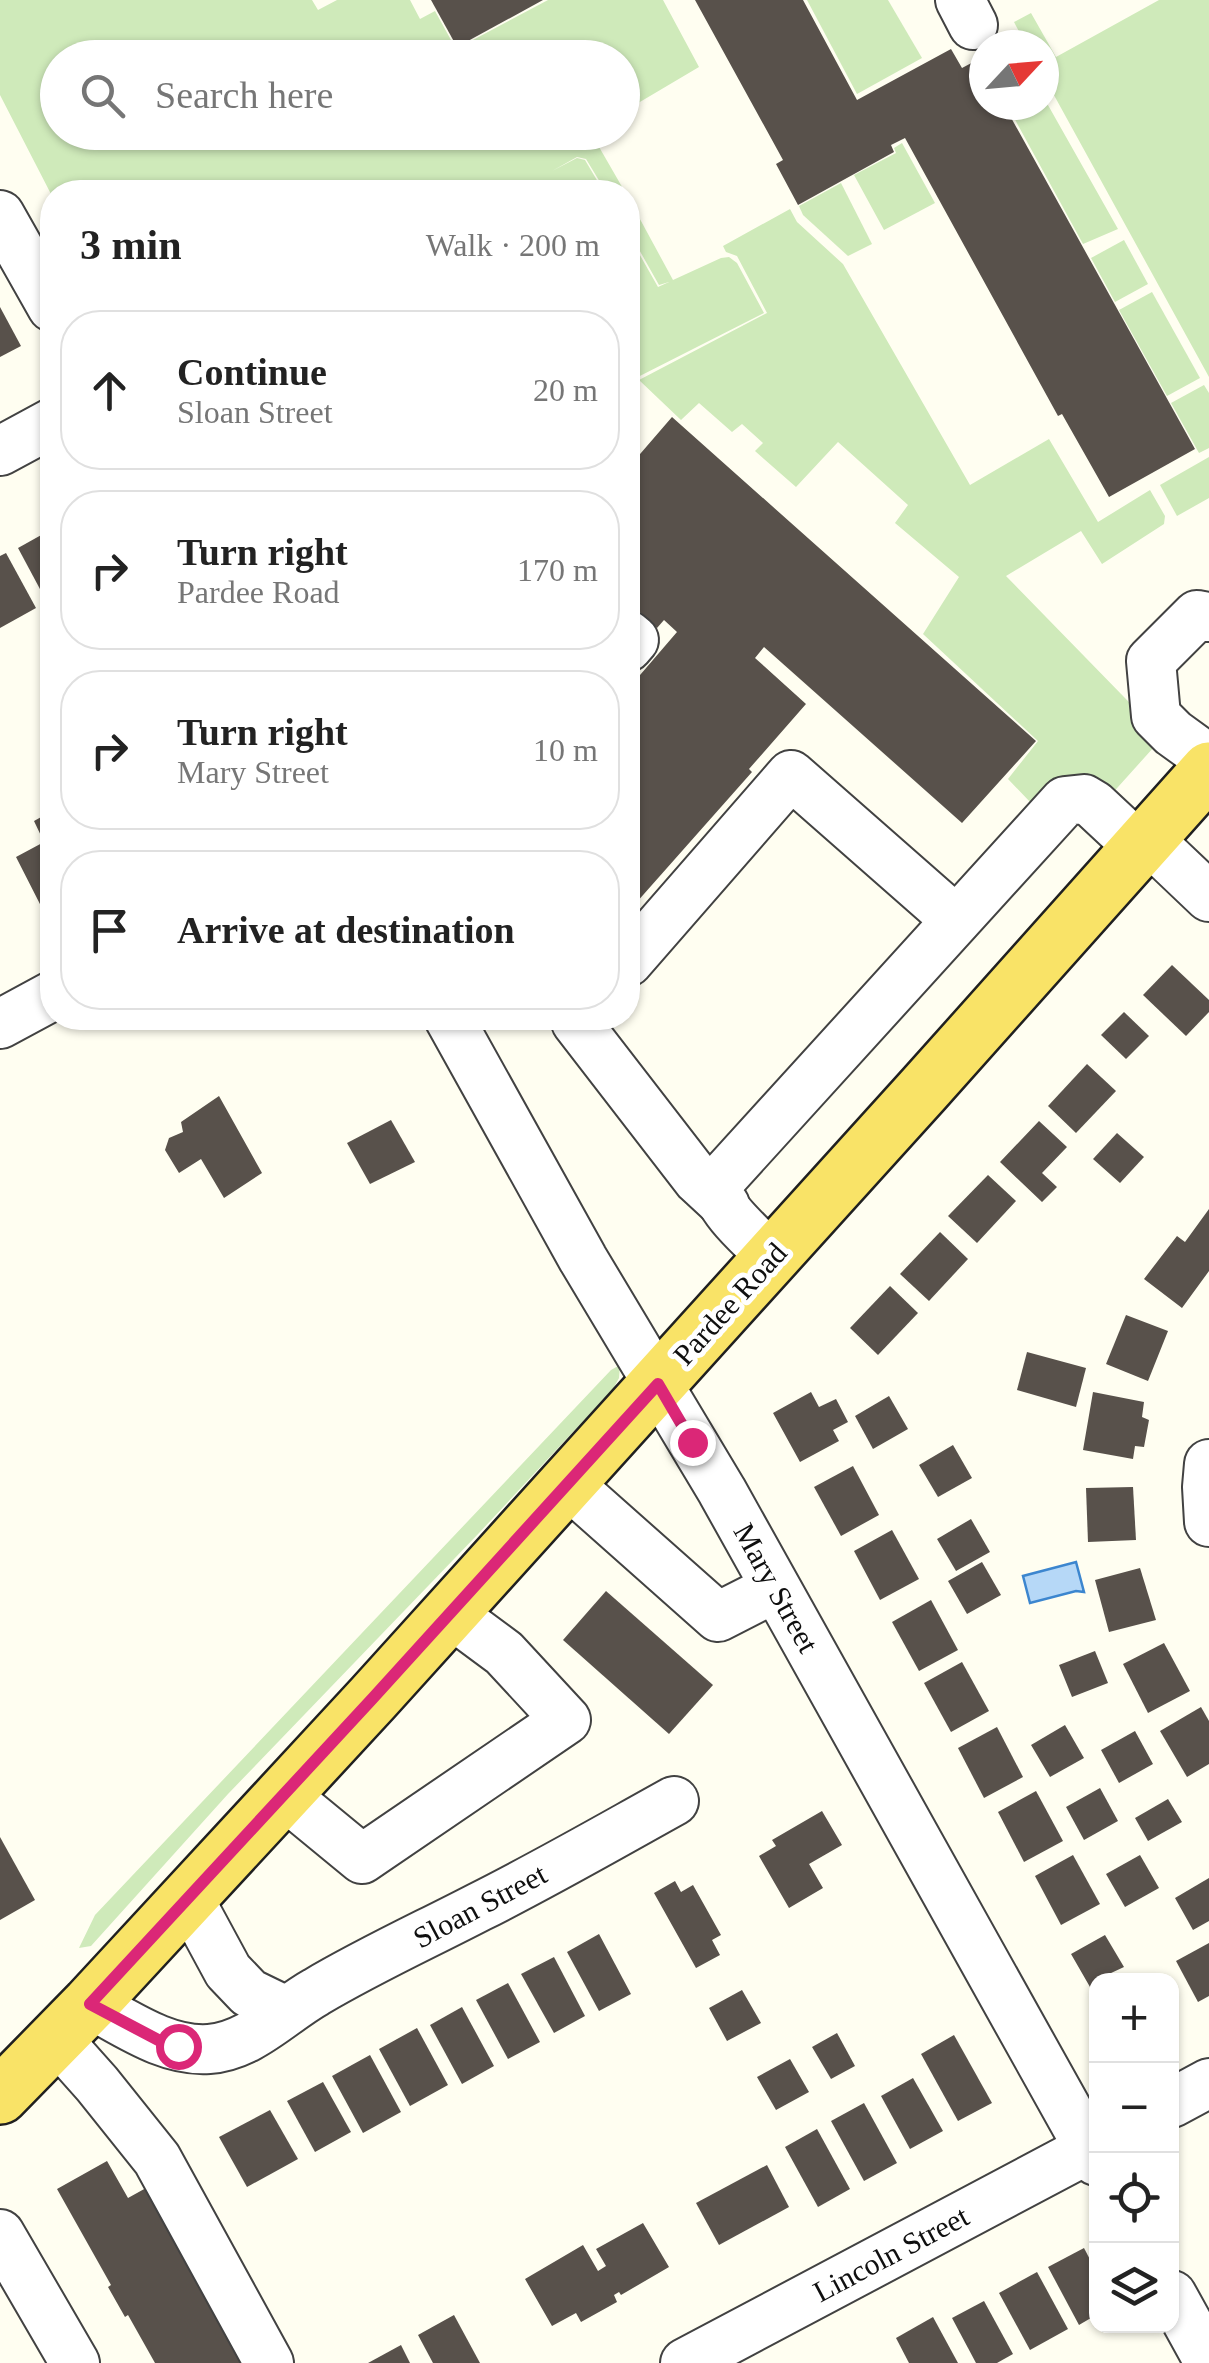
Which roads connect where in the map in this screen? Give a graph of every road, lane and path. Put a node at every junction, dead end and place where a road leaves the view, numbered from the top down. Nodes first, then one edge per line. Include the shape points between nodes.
1 (0, 215) edge
2 (40, 286) edge
3 (40, 429) edge
4 (0, 451) edge
5 (1209, 617) edge
6 (1209, 759) edge
7 (1209, 770) edge
8 (1143, 842) junction
9 (1209, 896) edge
10 (956, 920) junction
11 (640, 948) edge
12 (40, 1002) edge
13 (0, 1024) edge
14 (456, 1030) edge
15 (584, 1030) edge
16 (724, 1206) junction
17 (772, 1257) junction
18 (658, 1384) junction
19 (1209, 1464) edge
20 (567, 1483) junction
21 (1209, 1522) edge
22 (776, 1588) junction
23 (450, 1612) junction
24 (282, 1794) junction
25 (674, 1801) dead end
26 (188, 1897) junction
27 (286, 2011) junction
28 (73, 2021) junction
29 (1209, 2083) edge
30 (0, 2096) edge
31 (1179, 2100) edge
32 (1089, 2143) edge
33 (1092, 2153) edge
34 (0, 2234) edge
35 (1179, 2308) edge
36 (1209, 2362) edge
37 (75, 2363) edge
38 (269, 2363) edge
39 (685, 2363) edge

1 - 2 street
3 - 4 street
5 - 6 street via 1198,615 1152,661 1156,716
7 - 8 main road, Pardee Road
8 - 9 street
8 - 10 street via 1084,799 1065,801
8 - 17 main road, Pardee Road
10 - 11 street via 792,775
10 - 16 street via 724,1176 718,1184
12 - 13 street
14 - 18 street, Mary Street
15 - 16 street
16 - 17 street
17 - 18 main road, Pardee Road
18 - 20 main road, Pardee Road
18 - 22 street, Mary Street
19 - 21 street
20 - 22 street via 718,1617
20 - 23 main road, Pardee Road
22 - 32 street, Mary Street
23 - 24 main road, Pardee Road
23 - 24 street via 504,1653 566,1720 362,1860
24 - 26 main road, Pardee Road
25 - 27 street, Sloan Street
26 - 27 street via 228,1972
26 - 28 main road, Pardee Road
27 - 28 street, Sloan Street via 247,2038 208,2049
28 - 30 main road, Pardee Road
28 - 38 street via 97,2084 157,2159
29 - 31 street
33 - 39 street, Lincoln Street
34 - 37 street
35 - 36 street

